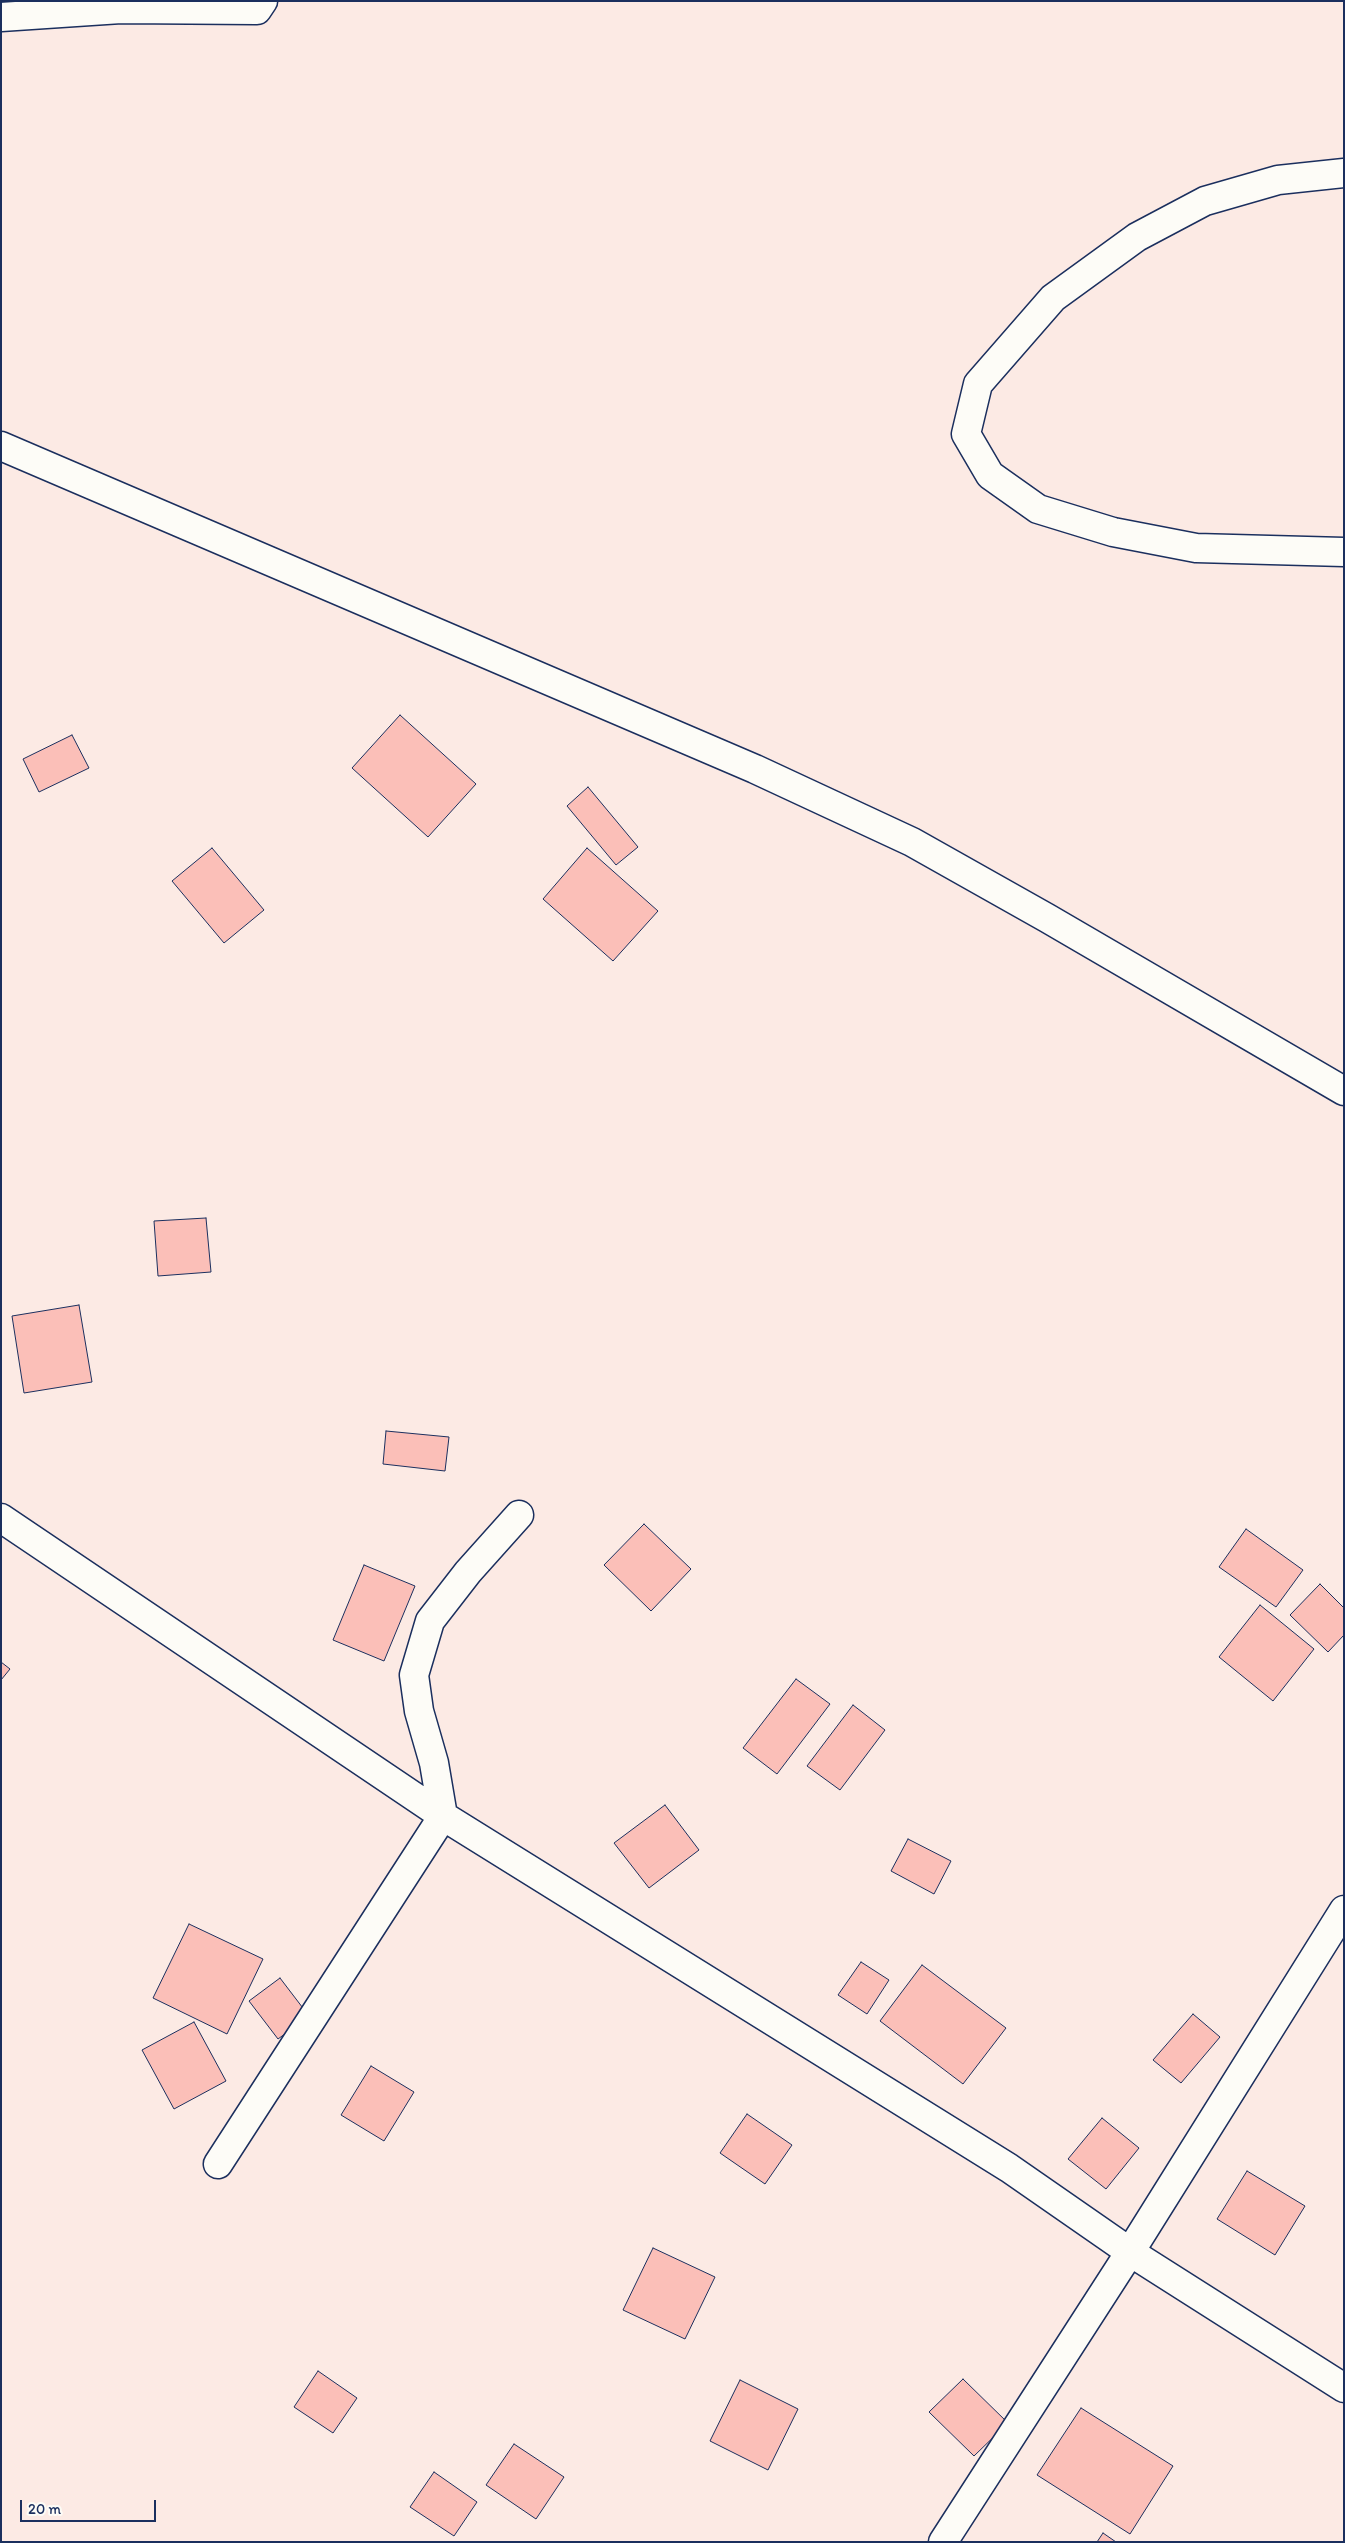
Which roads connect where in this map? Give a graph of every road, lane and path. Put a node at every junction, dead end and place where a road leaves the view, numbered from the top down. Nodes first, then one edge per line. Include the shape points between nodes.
1 (260, 5) edge
2 (1, 17) edge
3 (1344, 173) edge
4 (1, 446) edge
5 (1344, 552) edge
6 (1344, 1091) edge
7 (519, 1515) dead end
8 (1, 1518) edge
9 (444, 1816) junction
10 (1344, 1910) edge
11 (218, 2164) dead end
12 (1130, 2252) junction
13 (1344, 2388) edge
14 (943, 2542) edge

1 - 2 street
3 - 5 street via 1278,180 1205,202 1137,237 1053,298 984,377 978,384 966,434 990,475 1047,512 1113,532 1196,548
4 - 6 street via 755,769 912,842
7 - 9 street via 430,1621 414,1675 419,1711 434,1763
8 - 9 street
9 - 11 street
9 - 12 street via 1008,2168
10 - 12 street
12 - 13 street
12 - 14 street

